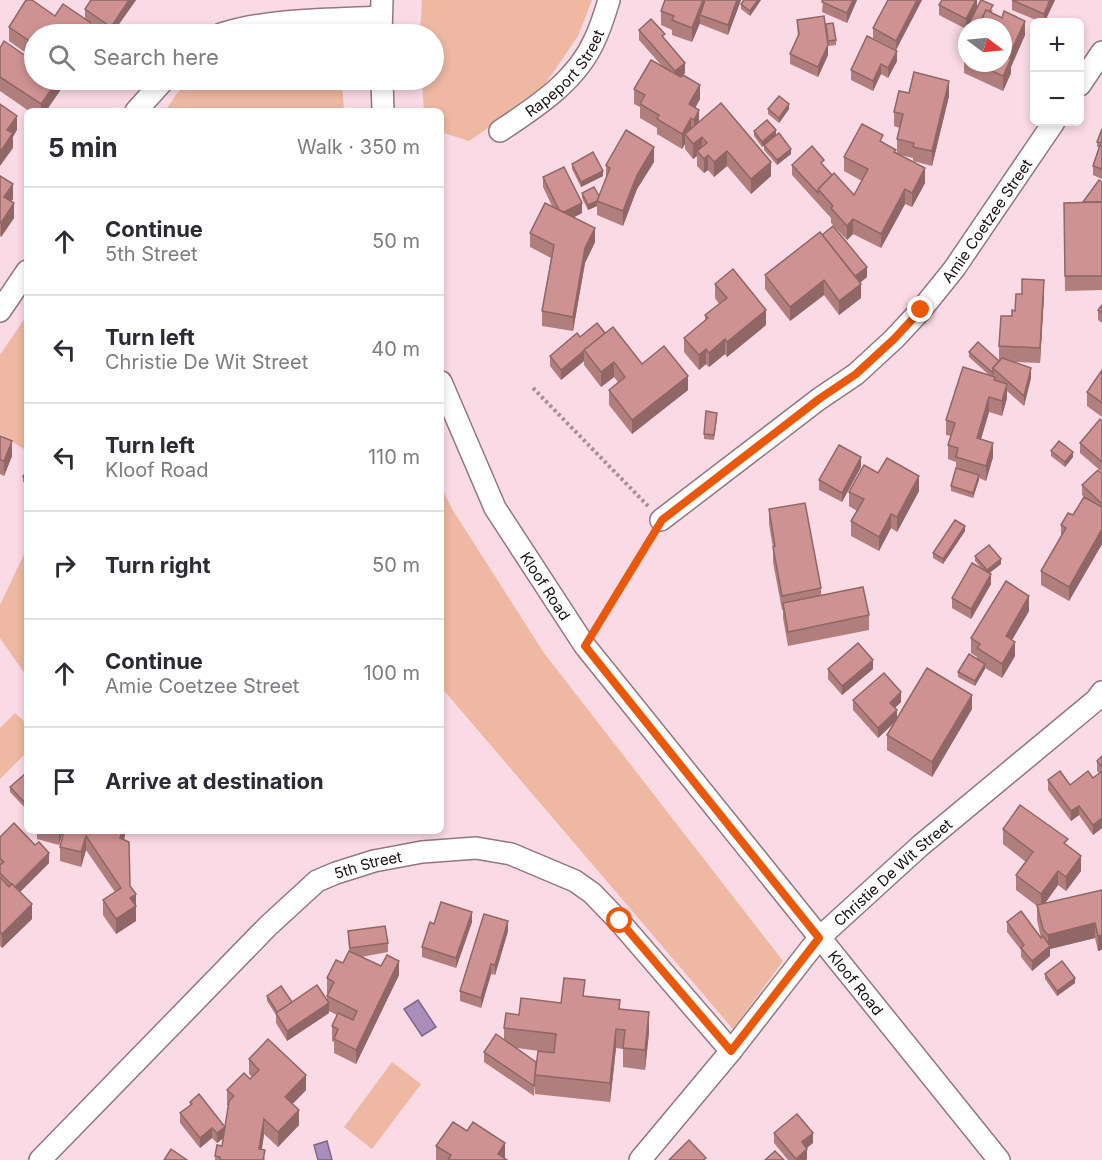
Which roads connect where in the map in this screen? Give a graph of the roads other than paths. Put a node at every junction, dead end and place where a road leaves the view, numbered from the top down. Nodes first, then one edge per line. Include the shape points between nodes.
1 (609, 0) edge
2 (381, 17) edge
3 (285, 24) edge
4 (1102, 52) edge
5 (1084, 79) edge
6 (155, 90) edge
7 (382, 90) edge
8 (139, 108) edge
9 (383, 108) edge
10 (1051, 126) edge
11 (500, 131) dead end
12 (24, 276) edge
13 (0, 311) edge
14 (444, 389) edge
15 (662, 520) road end
16 (1102, 692) edge
17 (819, 938) junction
18 (731, 1051) junction
19 (40, 1160) edge
20 (640, 1160) edge
21 (999, 1160) edge

1 - 11 street, Rapeport Street via 595,41 569,78 542,104
2 - 3 street
4 - 5 street
6 - 8 street
7 - 9 street
10 - 15 street, Amie Coetzee Street via 954,268 894,339 856,374
12 - 13 street
14 - 17 street, Kloof Road via 495,508 585,646
16 - 17 street, Christie De Wit Street via 920,846
17 - 18 street, Christie De Wit Street
17 - 21 street, Kloof Road
18 - 19 street, 5th Street via 620,921 575,880 511,854 476,848 422,852 374,861 317,881 268,926
18 - 20 street, Christie De Wit Street

